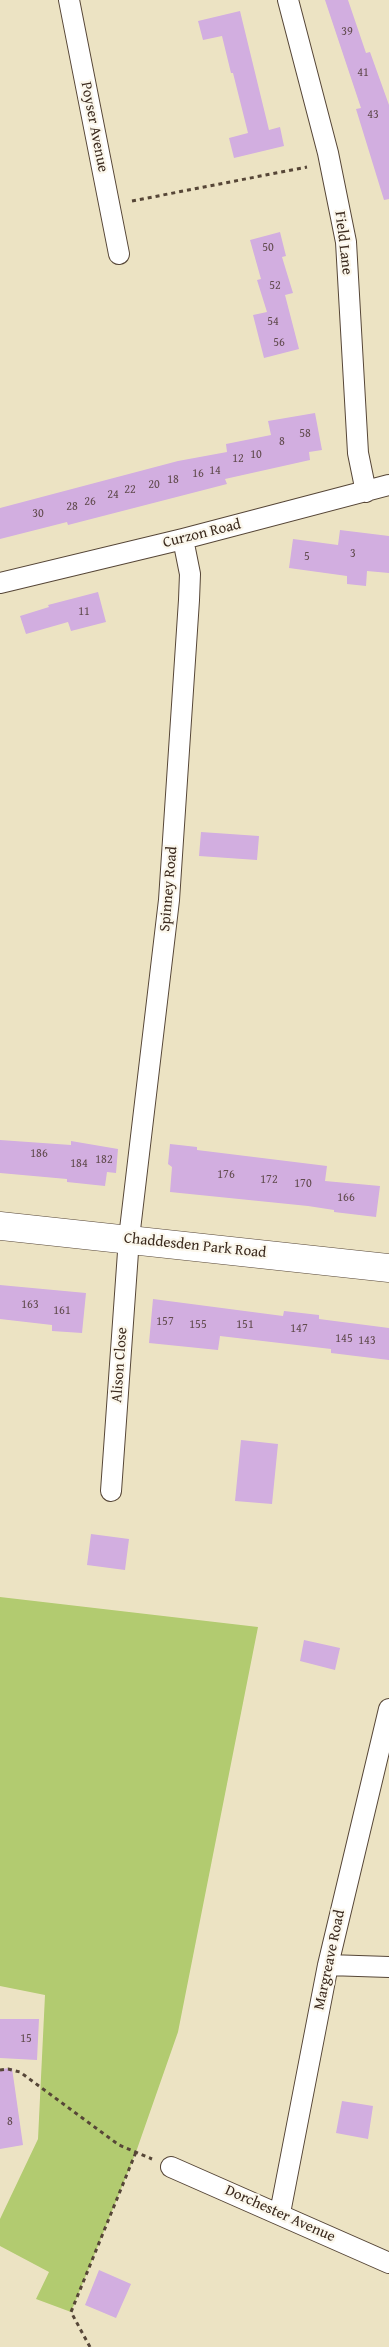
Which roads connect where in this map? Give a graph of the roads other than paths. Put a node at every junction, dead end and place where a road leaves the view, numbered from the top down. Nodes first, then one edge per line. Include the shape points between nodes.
1 (69, 0) edge
2 (288, 0) edge
3 (119, 254) dead end
4 (389, 485) edge
5 (366, 492) junction
6 (183, 539) junction
7 (7, 581) edge
8 (0, 1226) edge
9 (129, 1238) junction
10 (389, 1268) edge
11 (111, 1491) dead end
12 (389, 1709) edge
13 (328, 1965) junction
14 (389, 1967) edge
15 (171, 2167) road end
16 (280, 2213) junction
17 (389, 2263) edge

1 - 3 street, Poyser Avenue
2 - 5 street, Field Lane via 330,163 346,242 358,453
4 - 5 street, Curzon Road
5 - 6 street, Curzon Road
6 - 7 street, Curzon Road
6 - 9 street, Spinney Road via 190,574 170,890
8 - 9 street, Chaddesden Park Road
9 - 10 street, Chaddesden Park Road
9 - 11 street, Alison Close
12 - 13 street, Margreave Road
13 - 14 street
13 - 16 street, Margreave Road
15 - 16 street, Dorchester Avenue
16 - 17 street, Dorchester Avenue

